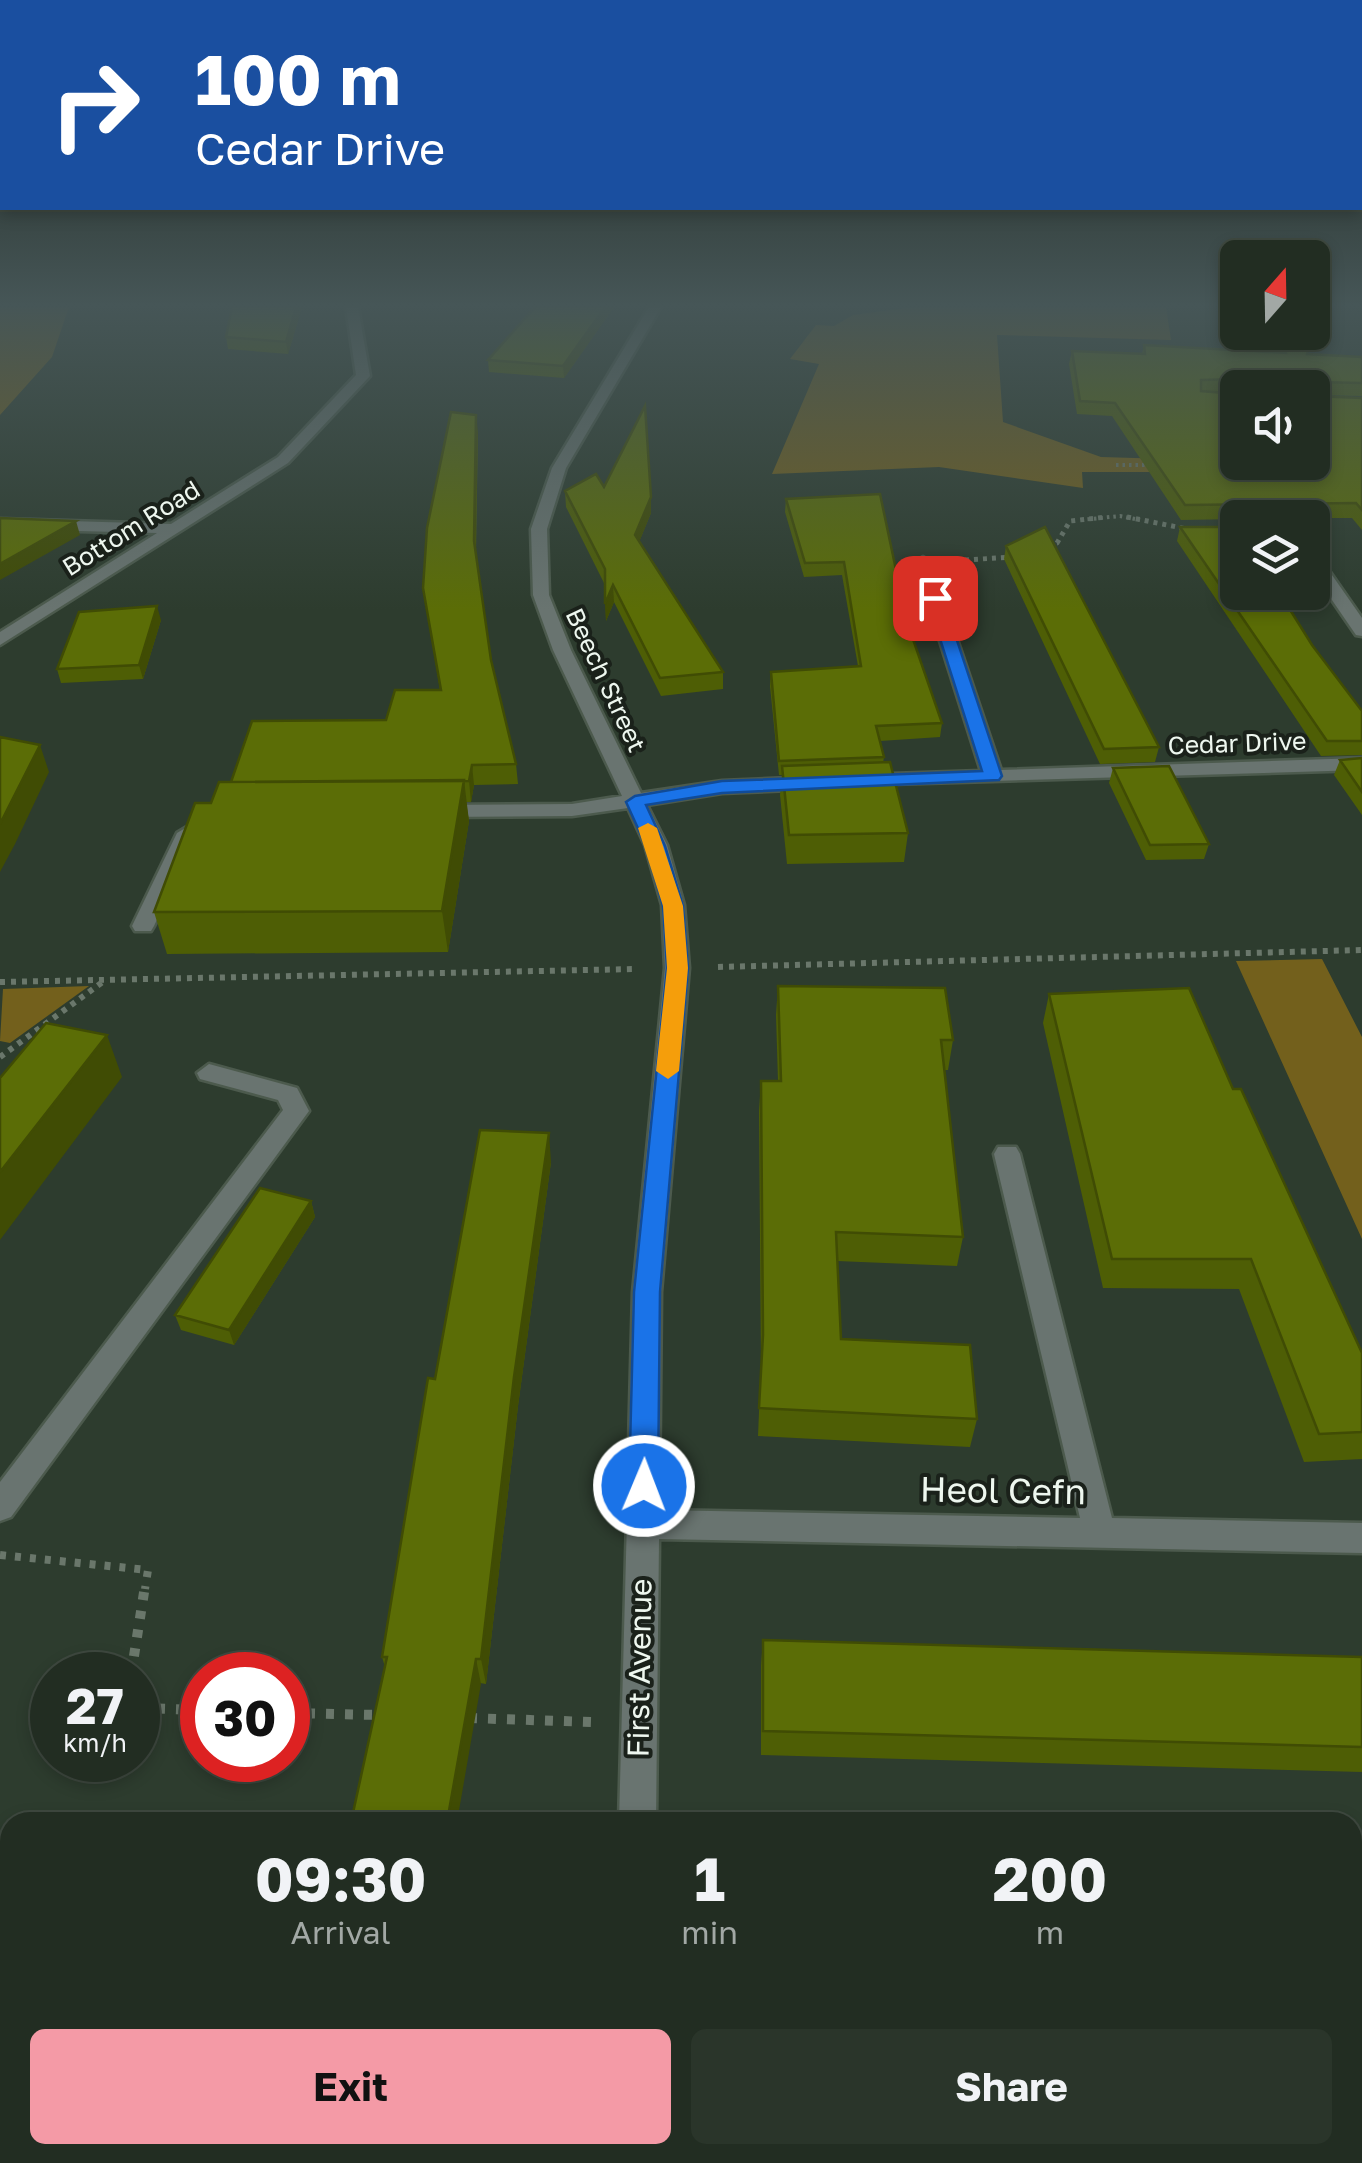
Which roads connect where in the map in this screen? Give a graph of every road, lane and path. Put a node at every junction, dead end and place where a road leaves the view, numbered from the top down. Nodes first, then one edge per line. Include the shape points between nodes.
1 (333, 408) edge
2 (595, 408) edge
3 (1116, 465) dead end
4 (1152, 466) edge
5 (0, 524) edge
6 (176, 530) junction
7 (1204, 532) edge
8 (1043, 547) edge
9 (1016, 556) edge
10 (923, 562) joint
11 (1330, 584) edge
12 (1362, 631) edge
13 (0, 640) edge
14 (1362, 764) edge
15 (993, 776) junction
16 (635, 802) junction
17 (414, 812) edge
18 (197, 813) edge
19 (142, 926) dead end
20 (1362, 950) edge
21 (678, 968) junction
22 (104, 980) junction
23 (0, 983) edge
24 (2, 1053) edge
25 (209, 1072) dead end
26 (1007, 1154) dead end
27 (0, 1507) edge
28 (643, 1524) junction
29 (1100, 1533) junction
30 (1362, 1538) edge
31 (0, 1555) edge
32 (135, 1652) edge
33 (310, 1713) edge
34 (385, 1716) edge
35 (463, 1718) edge
36 (639, 1723) junction
37 (638, 1812) edge

1 - 6 street, Bottom Road via 283,460
2 - 16 street, Beech Street via 560,468 540,528 541,595
3 - 4 path
5 - 6 street
6 - 13 street, Bottom Road
7 - 8 path via 1120,516 1070,521 1056,542
9 - 10 path
10 - 15 street
11 - 12 street
14 - 15 street, Cedar Drive
15 - 16 street, Cedar Drive via 722,787
16 - 17 street, Cedar Drive via 572,810
16 - 21 street, First Avenue via 673,906
18 - 19 street
20 - 21 path
21 - 22 path
21 - 28 street, First Avenue via 647,1292
22 - 23 path
22 - 24 path
25 - 27 street via 288,1094 296,1111
26 - 29 street
28 - 29 street, Heol Cefn
28 - 36 street, First Avenue
29 - 30 street, Heol Cefn
31 - 32 path via 148,1570
33 - 34 path
35 - 36 path
36 - 37 street, First Avenue

